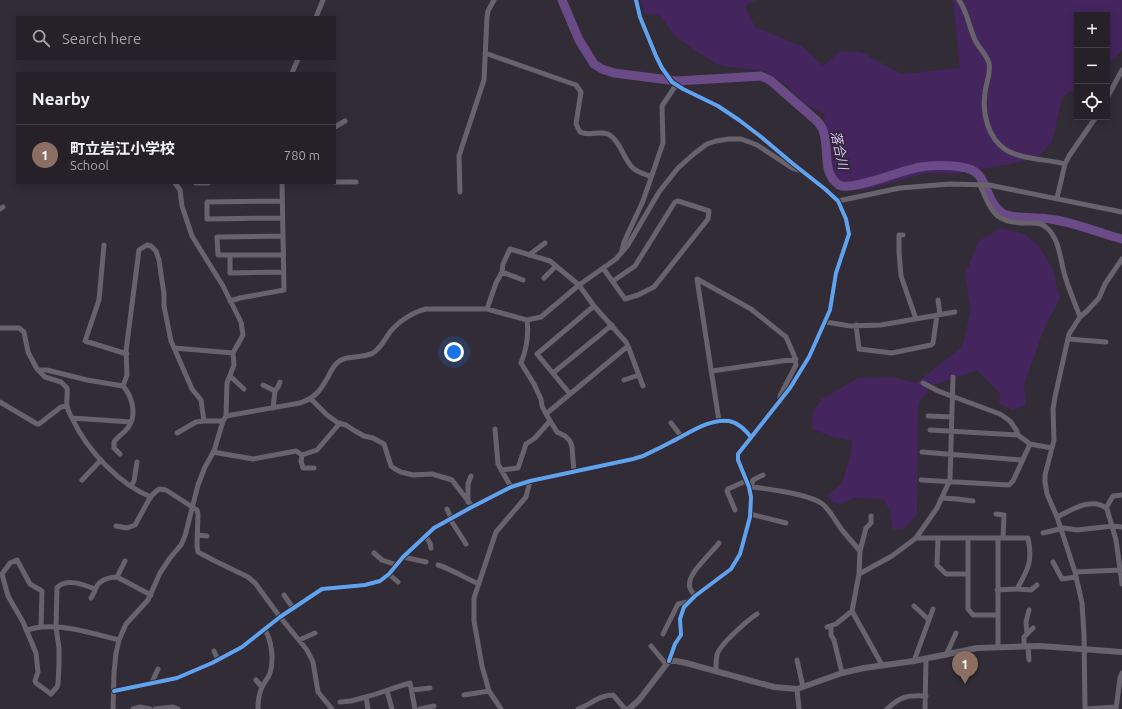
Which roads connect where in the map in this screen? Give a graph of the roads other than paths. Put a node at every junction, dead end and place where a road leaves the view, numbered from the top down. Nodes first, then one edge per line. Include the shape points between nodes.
1 (323, 0) edge
2 (494, 0) edge
3 (636, 0) edge
4 (959, 0) edge
5 (316, 16) edge
6 (485, 53) junction
7 (298, 60) edge
8 (1122, 70) edge
9 (292, 72) edge
10 (673, 82) junction
11 (1110, 92) edge
12 (1094, 120) edge
13 (345, 121) dead end
14 (336, 126) edge
15 (1065, 164) junction
16 (801, 170) junction
17 (651, 177) junction
18 (336, 182) edge
19 (356, 182) dead end
20 (176, 184) edge
21 (282, 184) edge
22 (980, 185) junction
23 (460, 192) dead end
24 (1057, 198) junction
25 (282, 201) junction
26 (838, 202) junction
27 (1122, 212) edge
28 (282, 218) junction
29 (903, 235) dead end
30 (283, 236) junction
31 (545, 243) dead end
32 (104, 245) dead end
33 (621, 253) junction
34 (230, 255) junction
35 (283, 255) junction
36 (529, 255) junction
37 (1122, 259) edge
38 (556, 266) junction
39 (603, 268) junction
40 (283, 272) junction
41 (502, 272) junction
42 (544, 278) dead end
43 (523, 280) dead end
44 (612, 281) junction
45 (579, 285) junction
46 (938, 300) dead end
47 (230, 301) junction
48 (594, 306) junction
49 (487, 309) junction
50 (956, 312) dead end
51 (939, 315) junction
52 (1080, 317) junction
53 (916, 319) junction
54 (527, 320) junction
55 (826, 322) junction
56 (612, 325) junction
57 (856, 325) junction
58 (0, 328) edge
59 (1068, 340) junction
60 (1106, 342) dead end
61 (628, 346) junction
62 (174, 348) junction
63 (233, 353) junction
64 (126, 354) junction
65 (796, 359) junction
66 (38, 370) junction
67 (712, 371) junction
68 (553, 373) junction
69 (639, 375) junction
70 (230, 376) junction
71 (953, 377) dead end
72 (624, 380) dead end
73 (280, 382) dead end
74 (923, 383) dead end
75 (123, 386) junction
76 (263, 386) dead end
77 (643, 386) dead end
78 (244, 389) dead end
79 (275, 391) junction
80 (570, 394) junction
81 (952, 397) junction
82 (311, 399) junction
83 (0, 402) edge
84 (780, 403) junction
85 (67, 406) junction
86 (273, 408) junction
87 (546, 414) junction
88 (226, 416) junction
89 (928, 416) dead end
90 (952, 417) junction
91 (72, 418) junction
92 (204, 421) junction
93 (223, 421) junction
94 (550, 421) junction
95 (719, 421) junction
96 (131, 422) junction
97 (340, 423) junction
98 (671, 423) dead end
99 (495, 429) dead end
100 (930, 430) dead end
101 (951, 431) junction
102 (177, 433) dead end
103 (1018, 435) junction
104 (682, 437) junction
105 (751, 437) junction
106 (1030, 444) junction
107 (1052, 448) junction
108 (213, 452) junction
109 (922, 452) dead end
110 (120, 454) dead end
111 (951, 454) junction
112 (302, 455) junction
113 (101, 460) junction
114 (1022, 460) junction
115 (137, 462) dead end
116 (314, 468) dead end
117 (501, 470) junction
118 (574, 472) junction
119 (763, 475) dead end
120 (471, 476) dead end
121 (82, 480) dead end
122 (921, 480) dead end
123 (530, 481) junction
124 (746, 481) junction
125 (950, 482) junction
126 (131, 486) junction
127 (511, 487) junction
128 (750, 487) junction
129 (1122, 495) edge
130 (151, 497) junction
131 (942, 498) junction
132 (973, 501) dead end
133 (468, 502) junction
134 (192, 506) junction
135 (472, 506) junction
136 (1106, 508) junction
137 (447, 509) dead end
138 (735, 510) dead end
139 (750, 514) junction
140 (996, 514) dead end
141 (871, 516) dead end
142 (1056, 517) junction
143 (451, 518) junction
144 (786, 522) dead end
145 (116, 526) dead end
146 (1113, 526) junction
147 (1122, 527) edge
148 (1060, 528) junction
149 (1043, 533) dead end
150 (198, 535) junction
151 (207, 536) dead end
152 (425, 536) junction
153 (916, 538) junction
154 (938, 538) junction
155 (968, 538) junction
156 (1000, 538) junction
157 (719, 543) dead end
158 (466, 544) dead end
159 (431, 548) dead end
160 (860, 551) junction
161 (374, 553) dead end
162 (403, 557) junction
163 (125, 561) dead end
164 (426, 562) dead end
165 (1053, 562) dead end
166 (397, 565) junction
167 (438, 565) dead end
168 (1121, 570) junction
169 (389, 574) junction
170 (859, 574) junction
171 (968, 574) junction
172 (1075, 575) junction
173 (117, 577) junction
174 (398, 582) dead end
175 (479, 584) junction
176 (1122, 584) edge
177 (1037, 585) dead end
178 (96, 589) junction
179 (1017, 589) junction
180 (997, 590) junction
181 (151, 595) junction
182 (284, 595) dead end
183 (695, 596) junction
184 (91, 598) dead end
185 (688, 602) junction
186 (914, 606) dead end
187 (293, 608) junction
188 (933, 610) dead end
189 (1029, 610) dead end
190 (852, 611) junction
191 (757, 614) dead end
192 (997, 615) junction
193 (280, 617) junction
194 (929, 620) junction
195 (41, 627) junction
196 (56, 627) junction
197 (1034, 628) dead end
198 (27, 630) junction
199 (265, 630) junction
200 (315, 633) dead end
201 (956, 633) dead end
202 (663, 634) dead end
203 (1027, 634) junction
204 (119, 640) junction
205 (299, 640) junction
206 (651, 646) dead end
207 (998, 646) junction
208 (1026, 646) junction
209 (1083, 649) junction
210 (214, 651) dead end
211 (1122, 652) edge
212 (946, 655) junction
213 (926, 659) junction
214 (218, 660) junction
215 (797, 660) dead end
216 (1029, 660) dead end
217 (914, 661) junction
218 (667, 662) junction
219 (882, 665) junction
220 (158, 669) dead end
221 (716, 671) junction
222 (1122, 673) edge
223 (842, 674) junction
224 (256, 680) dead end
225 (152, 682) junction
226 (262, 687) junction
227 (430, 688) dead end
228 (800, 688) junction
229 (412, 690) junction
230 (114, 691) junction
231 (387, 691) junction
232 (488, 691) junction
233 (464, 695) dead end
234 (926, 696) junction
235 (366, 698) junction
236 (340, 702) dead end
237 (434, 706) dead end
238 (1116, 708) edge
239 (114, 709) edge
240 (133, 709) edge
241 (150, 709) edge
242 (155, 709) edge
243 (178, 709) edge
244 (258, 709) edge
245 (332, 709) edge
246 (368, 709) edge
247 (392, 709) edge
248 (415, 709) edge
249 (420, 709) edge
250 (501, 709) edge
251 (578, 709) edge
252 (625, 709) edge
253 (629, 709) edge
254 (798, 709) edge
255 (887, 709) edge
256 (925, 709) edge
257 (1086, 709) edge

1 - 5 street
2 - 6 street via 488,11
3 - 10 street via 662,68
4 - 15 street via 968,17 972,33 989,63 985,110 992,135 998,143 1012,152
6 - 17 street via 578,87 581,97 576,124 580,132 610,135 616,140 633,168
6 - 23 street via 484,80 458,156
7 - 9 street
8 - 11 street
10 - 16 street via 739,120
10 - 17 street via 662,106 663,143
12 - 15 street
13 - 14 street
15 - 24 street
16 - 26 street
16 - 33 street via 792,168 757,145 741,139 708,144 690,156 668,179
17 - 33 street
18 - 19 street
20 - 47 street via 180,190 182,206 192,236 216,273
21 - 25 street
22 - 24 street via 1004,187
22 - 26 street via 950,184 900,188
22 - 52 street via 997,216 1013,222 1037,223 1051,232 1058,246 1065,277
24 - 27 street
25 - 28 street
25 - 28 street via 207,202 207,219
26 - 55 street via 846,219 849,234 836,273
28 - 30 street
29 - 53 street via 899,235 901,276
30 - 34 street via 217,237 218,255
30 - 35 street
31 - 36 street
32 - 64 street via 99,300 86,341
33 - 39 street via 616,260
34 - 35 street
34 - 40 street via 230,273
35 - 40 street
36 - 38 street via 550,261
36 - 41 street via 510,249
37 - 52 street via 1099,298
38 - 42 street
38 - 45 street
39 - 44 street
39 - 45 street
40 - 47 street via 284,290
41 - 43 street
41 - 49 street
44 - 44 street via 625,299 654,287 708,219 709,212 675,202 635,266
45 - 48 street
45 - 54 street via 541,317
46 - 51 street
47 - 63 street via 242,328 242,335
48 - 56 street
48 - 68 street via 538,354
49 - 54 street
49 - 82 street via 420,310 398,323 373,353 344,359 336,364
50 - 51 street
51 - 53 street
51 - 57 street via 931,345 892,353 859,349
52 - 59 street
53 - 57 street via 891,324
54 - 87 street via 529,333 521,363 534,384
55 - 57 street
55 - 84 street
56 - 61 street
56 - 68 street
58 - 66 street via 22,329 28,352
59 - 60 street
59 - 107 street via 1053,409
61 - 69 street
61 - 80 street
62 - 63 street
62 - 64 street via 168,328 159,260 156,251 146,245 139,250
62 - 92 street via 192,389 201,400
63 - 70 street via 234,365
64 - 75 street via 127,375
65 - 67 street
65 - 67 street via 786,338 776,328 751,309 697,279
65 - 84 street via 796,365 780,396
66 - 75 street
66 - 85 street via 45,377 61,382 67,388
67 - 95 street
68 - 80 street
69 - 72 street
69 - 77 street
70 - 78 street
70 - 88 street via 227,382
71 - 81 street
73 - 79 street
74 - 81 street
75 - 96 street via 129,395 134,413
76 - 79 street
79 - 86 street
80 - 87 street
81 - 90 street
81 - 103 street via 1000,414 1010,421
82 - 86 street
82 - 97 street via 327,415
83 - 85 street via 37,424 61,407
84 - 105 street
85 - 91 street
86 - 88 street
87 - 94 street
88 - 93 street
89 - 90 street
90 - 101 street
91 - 96 street
91 - 113 street via 84,440
92 - 93 street
92 - 102 street via 196,422
93 - 108 street
94 - 117 street via 526,444 518,468
94 - 118 street via 557,432 570,441
95 - 104 street
95 - 105 street via 740,425
96 - 110 street via 114,442 114,448
97 - 112 street via 317,450
97 - 133 street via 384,444 391,466 395,469 413,475 432,474 452,480
98 - 104 street
99 - 117 street via 498,464
100 - 101 street
101 - 103 street
101 - 111 street
103 - 106 street
104 - 118 street via 643,456
105 - 124 street via 738,454
106 - 107 street
106 - 114 street
107 - 142 street via 1045,482
108 - 112 street via 253,459 296,451
108 - 134 street via 198,484
109 - 111 street
111 - 114 street
111 - 125 street
112 - 116 street via 303,468
113 - 121 street
113 - 126 street
114 - 125 street via 1009,485
115 - 126 street
117 - 127 street
118 - 123 street
119 - 128 street via 753,480
120 - 133 street via 468,484
122 - 125 street
123 - 127 street
123 - 175 street via 526,497 496,532
124 - 128 street
124 - 138 street via 728,489
125 - 131 street
126 - 130 street
127 - 135 street
128 - 139 street
128 - 160 street via 788,492 821,503
129 - 136 street via 1113,496
130 - 134 street via 162,488
130 - 145 street via 135,525 127,528
131 - 132 street
131 - 153 street
133 - 135 street
134 - 150 street via 198,514
134 - 181 street via 181,545 160,573
135 - 143 street
136 - 142 street via 1090,504
136 - 146 street
137 - 143 street
139 - 144 street
139 - 183 street via 746,535 736,562 728,572
140 - 156 street via 1004,515
141 - 160 street via 871,523 866,528
142 - 148 street
143 - 152 street
143 - 158 street
146 - 147 street
146 - 148 street via 1077,530
146 - 168 street
148 - 149 street
148 - 172 street
150 - 151 street
150 - 193 street via 198,552 255,583
152 - 159 street
152 - 162 street
153 - 154 street
153 - 170 street via 892,556
154 - 155 street
154 - 171 street via 938,564 946,574
155 - 156 street
155 - 171 street
156 - 179 street via 1028,538 1029,568
156 - 180 street
157 - 183 street via 690,580 690,588
160 - 170 street
161 - 166 street via 382,560
162 - 164 street
162 - 166 street
163 - 173 street
165 - 172 street via 1062,579
166 - 169 street
167 - 175 street
168 - 172 street
168 - 176 street
169 - 174 street
169 - 187 street via 377,583 322,589
170 - 190 street
171 - 192 street via 968,609 974,615
172 - 209 street via 1082,607
173 - 178 street via 105,579
173 - 181 street
175 - 232 street via 473,609
177 - 179 street via 1031,590
178 - 184 street
178 - 196 street via 71,583 59,586
179 - 180 street
180 - 192 street
181 - 204 street via 126,624
182 - 187 street
183 - 185 street
185 - 202 street via 678,604
185 - 218 street via 680,615 681,635
186 - 194 street
187 - 193 street
188 - 194 street
189 - 203 street
190 - 219 street
190 - 223 street via 829,626
191 - 221 street via 741,626 722,647 717,655
192 - 207 street
193 - 199 street
193 - 205 street
194 - 217 street
195 - 196 street
195 - 198 street
195 - 198 street via 42,591 30,584 17,560 7,566 2,575 8,596
196 - 198 street via 59,648 58,684 51,694 36,683 36,653
196 - 204 street
197 - 203 street
199 - 214 street
199 - 226 street via 269,636 271,660 268,678
200 - 205 street
201 - 212 street
203 - 208 street via 1024,637
204 - 230 street via 115,660
205 - 245 street via 313,662 318,692
206 - 218 street
207 - 208 street
207 - 212 street
208 - 209 street
208 - 216 street
209 - 211 street
209 - 257 street
210 - 214 street
212 - 213 street
213 - 217 street
213 - 234 street
214 - 225 street via 177,678
215 - 228 street
217 - 219 street
218 - 221 street via 676,661
218 - 253 street via 639,700
219 - 223 street
220 - 225 street
221 - 228 street via 774,687
222 - 238 street
223 - 228 street
224 - 226 street
225 - 230 street
226 - 244 street
227 - 229 street
228 - 254 street
229 - 231 street via 410,683
229 - 248 street
230 - 239 street
231 - 235 street
231 - 247 street
232 - 233 street
232 - 250 street
234 - 255 street via 906,696 895,701
234 - 256 street
235 - 236 street
235 - 246 street
237 - 249 street
238 - 257 street
240 - 241 street
242 - 243 street
251 - 252 street via 588,706 596,698 613,695

